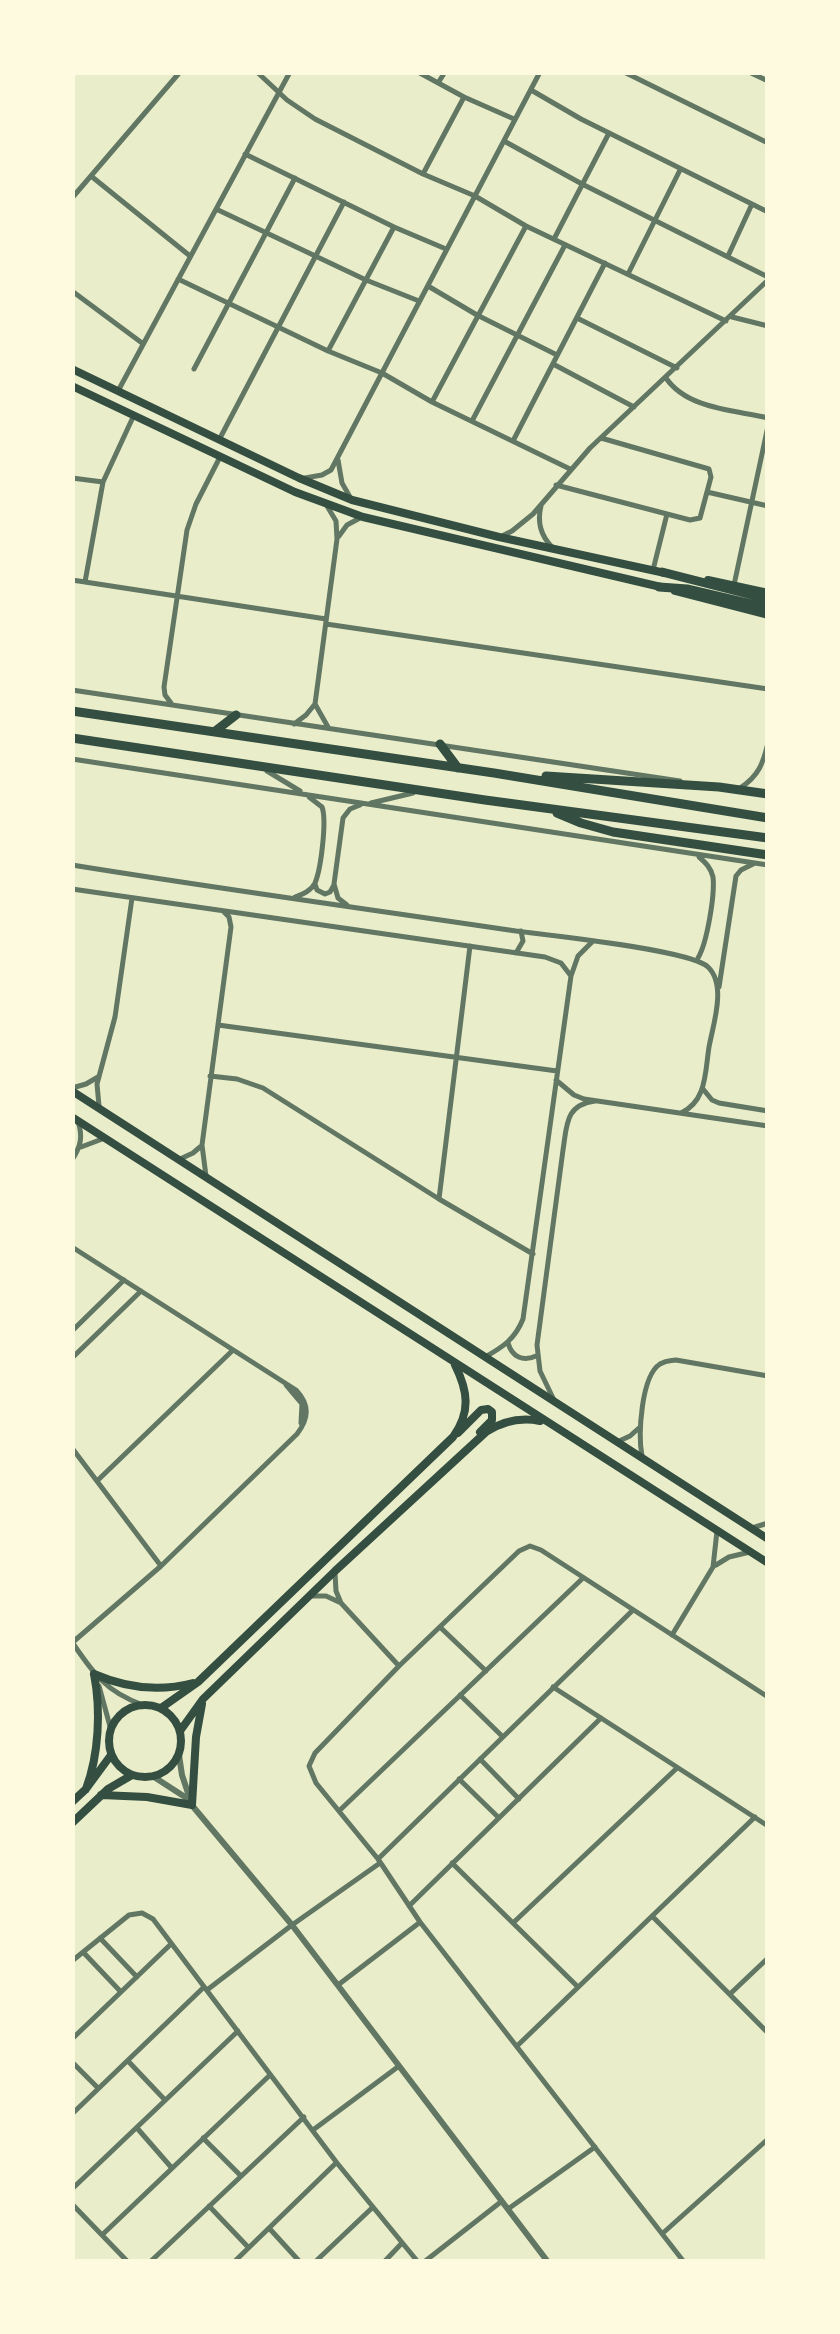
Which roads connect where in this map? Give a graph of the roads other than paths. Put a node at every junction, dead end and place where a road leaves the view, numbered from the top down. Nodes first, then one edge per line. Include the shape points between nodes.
1 (180, 72) edge
2 (257, 72) edge
3 (290, 72) edge
4 (418, 72) edge
5 (444, 72) edge
6 (540, 72) edge
7 (624, 72) edge
8 (749, 72) edge
9 (768, 82) edge
10 (438, 83) junction
11 (531, 90) junction
12 (278, 92) junction
13 (464, 97) junction
14 (515, 120) junction
15 (608, 133) junction
16 (504, 141) junction
17 (768, 143) edge
18 (246, 154) junction
19 (680, 168) junction
20 (423, 174) junction
21 (91, 176) junction
22 (295, 178) junction
23 (582, 184) junction
24 (475, 196) junction
25 (72, 198) edge
26 (344, 202) junction
27 (752, 204) junction
28 (216, 209) junction
29 (768, 212) edge
30 (654, 220) junction
31 (526, 226) junction
32 (394, 228) junction
33 (266, 232) junction
34 (554, 239) junction
35 (565, 244) junction
36 (447, 249) junction
37 (190, 256) junction
38 (316, 256) junction
39 (728, 257) junction
40 (604, 263) junction
41 (628, 274) junction
42 (178, 278) junction
43 (768, 278) edge
44 (366, 280) junction
45 (428, 286) junction
46 (72, 291) edge
47 (420, 301) junction
48 (229, 303) junction
49 (477, 314) junction
50 (576, 318) junction
51 (728, 318) junction
52 (768, 326) edge
53 (278, 327) junction
54 (518, 335) junction
55 (144, 344) junction
56 (328, 351) junction
57 (558, 355) junction
58 (552, 364) junction
59 (677, 368) junction
60 (72, 369) edge
61 (194, 369) dead end
62 (382, 373) junction
63 (666, 378) junction
64 (72, 386) edge
65 (118, 391) junction
66 (432, 402) junction
67 (634, 408) junction
68 (134, 415) junction
69 (472, 421) junction
70 (768, 422) edge
71 (600, 438) junction
72 (219, 440) junction
73 (513, 441) junction
74 (220, 457) junction
75 (337, 458) junction
76 (570, 469) junction
77 (72, 478) edge
78 (298, 478) junction
79 (103, 482) junction
80 (556, 485) junction
81 (707, 492) junction
82 (352, 500) junction
83 (752, 502) junction
84 (542, 504) junction
85 (328, 506) junction
86 (768, 506) edge
87 (667, 514) junction
88 (362, 517) junction
89 (499, 537) junction
90 (337, 538) junction
91 (555, 550) junction
92 (657, 572) junction
93 (72, 580) edge
94 (85, 582) junction
95 (734, 585) junction
96 (658, 587) joint
97 (176, 596) junction
98 (768, 596) edge
99 (768, 611) edge
100 (326, 622) junction
101 (164, 687) junction
102 (768, 689) edge
103 (72, 690) edge
104 (145, 701) junction
105 (315, 704) junction
106 (176, 706) junction
107 (72, 711) edge
108 (236, 715) junction
109 (294, 724) junction
110 (331, 730) junction
111 (214, 732) junction
112 (72, 738) edge
113 (768, 743) edge
114 (440, 744) junction
115 (72, 759) edge
116 (763, 764) junction
117 (260, 766) junction
118 (458, 768) junction
119 (494, 773) junction
120 (765, 773) edge
121 (692, 785) junction
122 (738, 789) junction
123 (420, 791) junction
124 (768, 794) edge
125 (306, 795) junction
126 (366, 804) junction
127 (550, 810) junction
128 (768, 818) edge
129 (768, 838) edge
130 (768, 854) edge
131 (696, 855) junction
132 (754, 864) junction
133 (768, 865) edge
134 (72, 866) edge
135 (316, 881) junction
136 (334, 884) junction
137 (72, 890) edge
138 (132, 898) junction
139 (292, 898) junction
140 (349, 906) junction
141 (221, 911) junction
142 (245, 914) junction
143 (231, 927) junction
144 (521, 932) junction
145 (593, 941) junction
146 (470, 946) junction
147 (516, 953) junction
148 (697, 959) junction
149 (571, 976) junction
150 (718, 990) junction
151 (218, 1025) junction
152 (456, 1057) junction
153 (558, 1071) junction
154 (98, 1076) junction
155 (210, 1076) junction
156 (556, 1080) junction
157 (703, 1089) junction
158 (72, 1090) edge
159 (595, 1101) junction
160 (736, 1106) junction
161 (99, 1108) junction
162 (768, 1110) edge
163 (681, 1113) junction
164 (75, 1119) edge
165 (732, 1121) junction
166 (768, 1126) edge
167 (105, 1138) junction
168 (202, 1144) junction
169 (81, 1147) junction
170 (546, 1148) junction
171 (563, 1150) junction
172 (72, 1160) edge
173 (178, 1160) junction
174 (207, 1178) junction
175 (439, 1199) junction
176 (72, 1247) edge
177 (533, 1254) junction
178 (124, 1280) junction
179 (141, 1291) junction
180 (72, 1331) edge
181 (508, 1343) junction
182 (233, 1350) junction
183 (537, 1356) junction
184 (485, 1357) junction
185 (72, 1358) edge
186 (453, 1360) junction
187 (768, 1376) edge
188 (554, 1401) junction
189 (552, 1424) junction
190 (639, 1428) junction
191 (453, 1437) junction
192 (617, 1442) junction
193 (72, 1448) edge
194 (465, 1451) junction
195 (642, 1457) junction
196 (97, 1481) junction
197 (768, 1523) edge
198 (751, 1528) junction
199 (718, 1531) junction
200 (768, 1539) edge
201 (750, 1552) junction
202 (768, 1563) edge
203 (161, 1566) junction
204 (714, 1567) junction
205 (335, 1571) junction
206 (584, 1578) junction
207 (309, 1596) junction
208 (341, 1603) junction
209 (633, 1610) junction
210 (441, 1628) junction
211 (672, 1635) junction
212 (73, 1642) edge
213 (399, 1666) junction
214 (486, 1671) junction
215 (94, 1674) junction
216 (198, 1682) junction
217 (553, 1687) junction
218 (460, 1695) junction
219 (768, 1697) edge
220 (203, 1699) junction
221 (143, 1705) junction
222 (161, 1708) junction
223 (602, 1718) junction
224 (110, 1730) junction
225 (180, 1731) junction
226 (502, 1737) junction
227 (112, 1754) junction
228 (179, 1755) junction
229 (480, 1759) junction
230 (678, 1768) junction
231 (132, 1775) junction
232 (154, 1776) junction
233 (459, 1779) junction
234 (86, 1789) junction
235 (101, 1796) junction
236 (519, 1798) junction
237 (72, 1802) edge
238 (192, 1805) junction
239 (339, 1811) junction
240 (499, 1818) junction
241 (755, 1818) junction
242 (72, 1822) edge
243 (768, 1826) edge
244 (379, 1861) junction
245 (452, 1863) junction
246 (408, 1906) junction
247 (652, 1916) junction
248 (420, 1922) junction
249 (514, 1922) junction
250 (292, 1926) junction
251 (100, 1938) junction
252 (171, 1944) junction
253 (83, 1952) junction
254 (768, 1958) edge
255 (72, 1961) edge
256 (136, 1977) junction
257 (338, 1985) junction
258 (578, 1987) junction
259 (206, 1989) junction
260 (121, 1992) junction
261 (730, 1995) junction
262 (238, 2031) junction
263 (768, 2033) edge
264 (72, 2039) edge
265 (517, 2046) junction
266 (128, 2061) junction
267 (72, 2062) edge
268 (400, 2066) junction
269 (271, 2074) junction
270 (99, 2089) junction
271 (165, 2100) junction
272 (72, 2114) edge
273 (304, 2117) junction
274 (137, 2128) junction
275 (314, 2130) junction
276 (203, 2138) junction
277 (768, 2139) edge
278 (596, 2147) junction
279 (337, 2162) junction
280 (172, 2168) junction
281 (241, 2176) junction
282 (72, 2189) edge
283 (502, 2201) junction
284 (72, 2204) edge
285 (208, 2206) junction
286 (372, 2206) junction
287 (508, 2210) junction
288 (269, 2228) junction
289 (664, 2233) junction
290 (102, 2235) junction
291 (402, 2244) junction
292 (248, 2248) junction
293 (128, 2262) edge
294 (150, 2262) edge
295 (234, 2262) edge
296 (300, 2262) edge
297 (315, 2262) edge
298 (384, 2262) edge
299 (420, 2262) edge
300 (548, 2262) edge
301 (684, 2262) edge

1 - 21 street
2 - 12 street
3 - 12 street
4 - 10 street
5 - 10 street
6 - 11 street
7 - 17 street
8 - 9 street
10 - 13 street
11 - 14 street
11 - 15 street
12 - 18 street
12 - 20 street via 315,120
13 - 14 street
13 - 20 street
14 - 16 street
15 - 19 street
15 - 23 street
16 - 23 street
16 - 24 street
18 - 22 street
18 - 28 street
19 - 27 street
19 - 30 street
20 - 24 street
21 - 25 street
21 - 37 street
22 - 26 street
22 - 33 street
23 - 30 street
23 - 34 street
24 - 31 street
24 - 36 street
26 - 32 street
26 - 38 street
27 - 29 street
27 - 39 street
28 - 33 street
28 - 37 street
30 - 39 street
30 - 41 street
31 - 34 street
31 - 49 street
32 - 36 street
32 - 44 street
33 - 38 street
33 - 48 street
34 - 35 street
35 - 40 street
35 - 54 street
36 - 45 street
37 - 42 street
38 - 44 street
38 - 53 street
39 - 43 street
40 - 41 street
40 - 50 street
41 - 51 street
42 - 48 street
42 - 55 street
43 - 51 street
44 - 47 street
44 - 56 street
45 - 47 street
45 - 49 street
46 - 55 street
47 - 62 street
48 - 53 street
48 - 61 street
49 - 54 street
49 - 66 street
50 - 57 street
50 - 59 street
51 - 52 street
51 - 59 street
53 - 56 street
53 - 72 street
54 - 57 street
54 - 69 street
55 - 65 street
56 - 62 street
57 - 58 street
58 - 67 street
58 - 73 street
59 - 63 street
60 - 65 main road
62 - 66 street
62 - 75 street
63 - 67 street
63 - 70 street via 691,400
64 - 68 main road
65 - 72 main road
66 - 69 street
67 - 71 street
68 - 74 main road
68 - 79 street
69 - 73 street
70 - 83 street
71 - 76 street
71 - 81 street via 706,467
72 - 78 main road
73 - 76 street
74 - 85 main road
74 - 97 street via 187,530
75 - 78 street via 322,475
75 - 82 street
76 - 80 street
77 - 79 street
78 - 82 main road
79 - 94 street
80 - 84 street
80 - 87 street
81 - 83 street
81 - 87 street via 697,520
82 - 89 main road
83 - 86 street
83 - 95 street
84 - 89 street
84 - 91 street via 542,534
85 - 88 main road
85 - 90 street
87 - 92 street
88 - 90 street
88 - 96 main road
89 - 91 main road
90 - 100 street
91 - 92 main road
92 - 95 main road
92 - 98 main road
93 - 94 street
94 - 97 street
95 - 98 main road
96 - 99 main road
97 - 100 street
97 - 101 street
100 - 102 street
100 - 105 street
101 - 104 street
101 - 106 street
103 - 104 street
104 - 106 street
105 - 109 street
105 - 110 street
106 - 108 street
107 - 111 main road
108 - 109 street
108 - 111 main road
109 - 110 street
110 - 114 street
111 - 118 main road
112 - 117 main road
113 - 116 street
114 - 118 main road
114 - 121 street
115 - 125 street
116 - 120 street
116 - 122 street
117 - 123 main road
117 - 125 street
118 - 119 main road
119 - 121 main road
119 - 128 main road
121 - 122 main road
122 - 124 main road
123 - 126 street
123 - 127 main road
125 - 126 street
125 - 135 street via 325,818
126 - 131 street
126 - 136 street via 344,818
127 - 129 main road
127 - 130 main road via 613,832
131 - 132 street
131 - 148 street via 713,876 707,934
132 - 133 street
132 - 150 street via 736,876
134 - 139 street
135 - 136 street via 325,894
135 - 139 street
136 - 140 street
137 - 138 street
138 - 141 street
138 - 154 street
139 - 140 street
140 - 144 street
141 - 142 street
141 - 143 street
142 - 143 street
142 - 146 street
143 - 151 street
144 - 145 street
144 - 147 street via 524,941
145 - 148 street
145 - 149 street
146 - 147 street
146 - 152 street
147 - 149 street via 553,958
148 - 150 street via 712,971
149 - 153 street
150 - 157 street
151 - 152 street
151 - 155 street
152 - 153 street
152 - 175 street
153 - 156 street
154 - 158 street
154 - 161 street
155 - 168 street
155 - 175 street via 262,1088
156 - 159 street
156 - 170 street
157 - 160 street via 718,1103
157 - 163 street
158 - 161 main road
159 - 163 street
159 - 171 street via 572,1112
160 - 162 street
160 - 165 street
161 - 173 main road
163 - 165 street
164 - 167 main road
164 - 169 street
165 - 166 street
167 - 169 street
167 - 186 main road
168 - 173 street
168 - 174 street
169 - 172 street
170 - 171 street
170 - 177 street
171 - 183 street
173 - 174 main road
174 - 184 main road
175 - 177 street
176 - 178 street
177 - 181 street via 522,1319
178 - 179 street
178 - 180 street
179 - 182 street
179 - 185 street
181 - 183 street via 521,1358
181 - 184 street
182 - 196 street
182 - 203 street via 300,1394 306,1420
183 - 188 street
184 - 188 main road
186 - 189 main road
186 - 191 main road via 467,1401
187 - 190 street via 662,1362 649,1380
188 - 192 main road
189 - 194 main road via 509,1421
189 - 199 main road
190 - 192 street
190 - 195 street
191 - 194 main road via 481,1410 492,1412
191 - 216 main road
192 - 195 main road
193 - 196 street
194 - 205 main road
195 - 198 main road
196 - 203 street
197 - 198 street
198 - 200 main road
199 - 201 main road
199 - 204 street
201 - 202 main road
201 - 204 street
203 - 212 street
204 - 211 street
205 - 207 main road
205 - 208 street
206 - 209 street
206 - 210 street via 530,1546
206 - 214 street
207 - 208 street
207 - 220 main road
208 - 213 street
209 - 211 street
209 - 217 street
210 - 213 street
210 - 214 street
211 - 219 street
212 - 215 street
213 - 239 street via 310,1760 312,1778
214 - 218 street
215 - 216 main road via 145,1688
215 - 221 street
215 - 224 street
215 - 234 main road via 97,1722
216 - 222 main road
217 - 223 street
217 - 226 street
218 - 226 street
218 - 239 street
220 - 225 main road
220 - 238 main road
221 - 222 main road
221 - 224 main road via 123,1712
222 - 225 main road
223 - 230 street
223 - 236 street
224 - 227 main road
225 - 228 main road
226 - 229 street
227 - 231 main road
227 - 234 main road
228 - 232 main road
228 - 238 street
229 - 233 street
229 - 236 street
230 - 241 street
230 - 249 street
231 - 232 main road
231 - 235 main road
232 - 238 street
233 - 240 street
233 - 244 street
234 - 237 main road
235 - 238 main road
235 - 242 main road
236 - 240 street
238 - 250 street
239 - 244 street
240 - 245 street
241 - 243 street
241 - 247 street
244 - 246 street
244 - 250 street
245 - 246 street
245 - 249 street
246 - 248 street
247 - 258 street
247 - 261 street
248 - 257 street
248 - 265 street
249 - 258 street
250 - 257 street
250 - 259 street
251 - 252 street via 124,1917 142,1913
251 - 253 street
251 - 256 street
252 - 256 street
252 - 259 street
253 - 255 street
253 - 260 street
254 - 261 street
256 - 260 street
257 - 268 street
258 - 265 street
259 - 262 street
259 - 266 street
260 - 264 street
261 - 263 street
262 - 269 street
262 - 271 street
265 - 278 street
266 - 270 street
266 - 271 street
267 - 270 street
268 - 275 street
268 - 283 street
269 - 273 street
269 - 276 street
270 - 272 street
271 - 274 street
273 - 275 street
273 - 281 street
274 - 280 street
274 - 282 street
275 - 279 street
276 - 280 street
276 - 281 street
277 - 289 street
278 - 287 street
278 - 289 street
279 - 286 street
279 - 288 street
280 - 290 street
281 - 285 street
283 - 287 street
283 - 299 street
284 - 290 street
285 - 292 street
285 - 294 street
286 - 291 street
286 - 297 street
287 - 300 street
288 - 292 street
288 - 296 street
289 - 301 street
290 - 293 street
291 - 298 street
291 - 299 street
292 - 295 street

